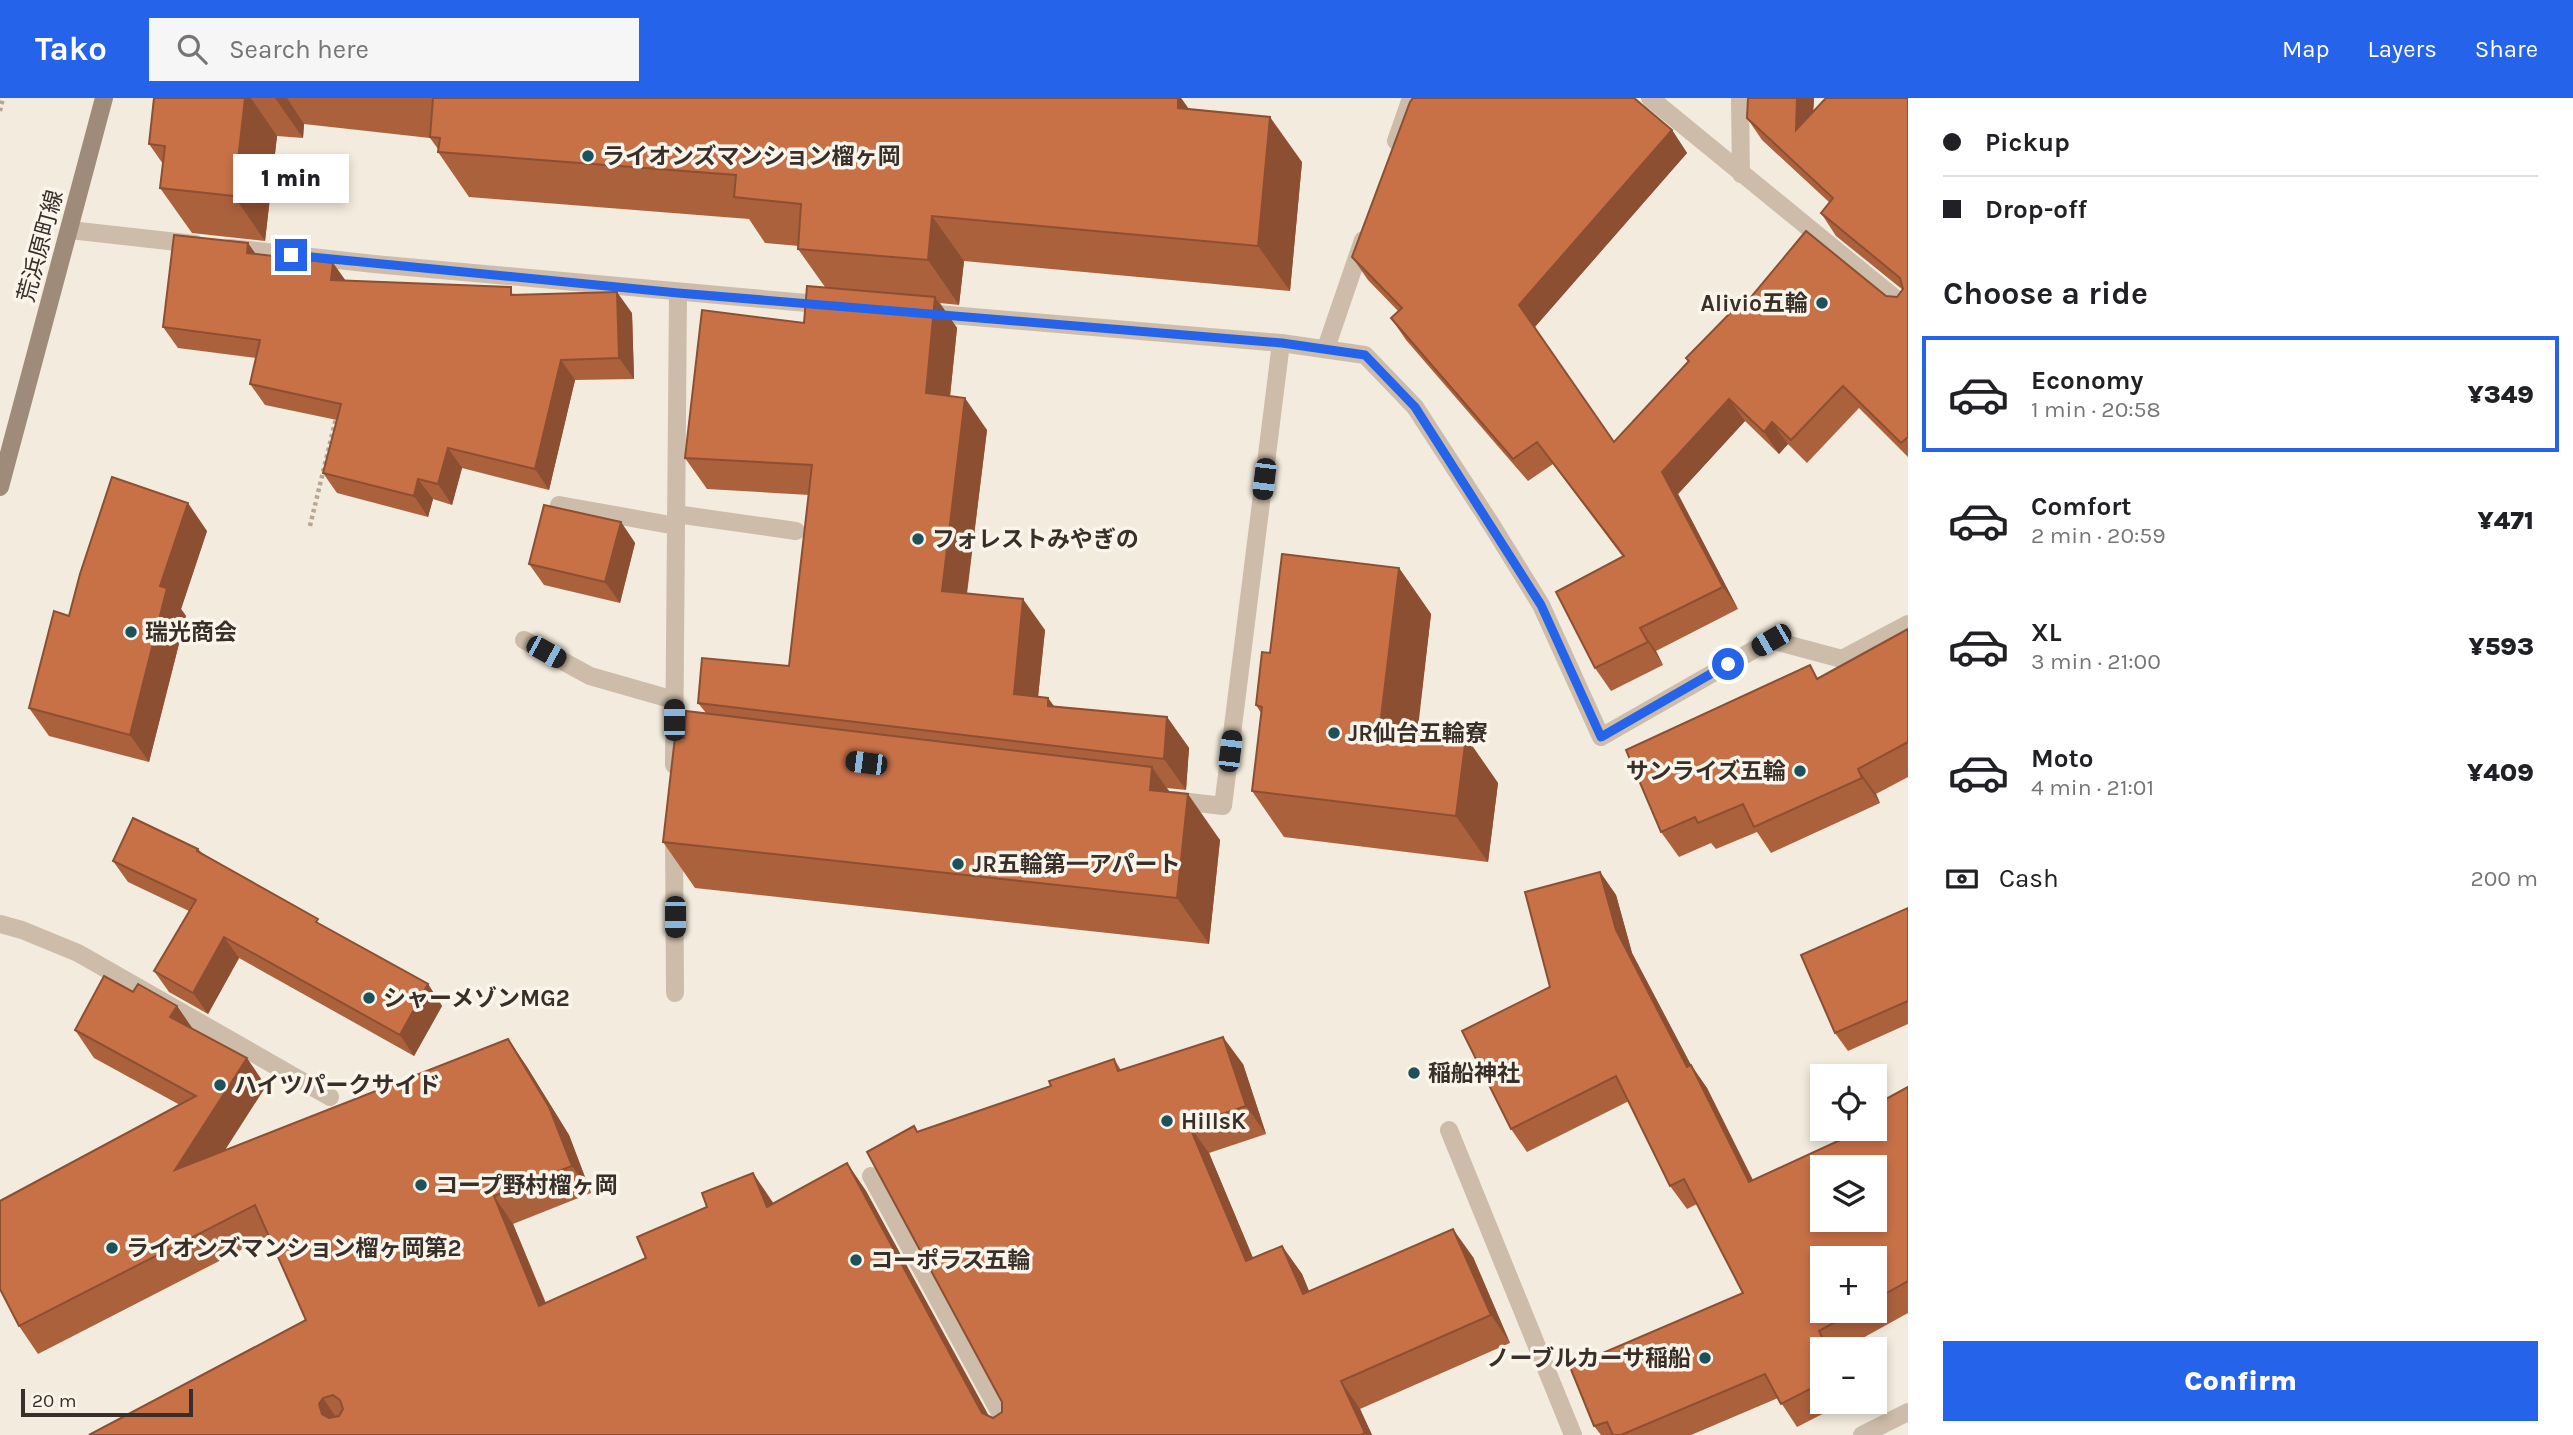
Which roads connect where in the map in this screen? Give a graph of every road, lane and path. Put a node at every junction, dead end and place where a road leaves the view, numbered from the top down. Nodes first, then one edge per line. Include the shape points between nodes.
1 (4, 98) edge
2 (104, 98) edge
3 (1411, 98) edge
4 (1650, 98) edge
5 (1740, 98) edge
6 (0, 111) edge
7 (1389, 164) edge
8 (1741, 174) junction
9 (1366, 229) edge
10 (70, 230) junction
11 (678, 293) junction
12 (1906, 304) edge
13 (841, 306) edge
14 (909, 312) edge
15 (1282, 343) junction
16 (1326, 348) junction
17 (338, 408) edge
18 (0, 487) edge
19 (559, 505) edge
20 (676, 520) junction
21 (310, 526) dead end
22 (796, 531) dead end
23 (1908, 624) edge
24 (524, 640) dead end
25 (674, 700) junction
26 (674, 780) edge
27 (1155, 797) edge
28 (674, 820) edge
29 (0, 924) edge
30 (675, 993) dead end
31 (330, 1097) dead end
32 (1448, 1130) dead end
33 (871, 1176) edge
34 (1908, 1412) edge
35 (1013, 1435) edge
36 (1573, 1435) edge
37 (1862, 1435) edge

1 - 6 path
2 - 10 main road, 荒浜原町線
3 - 7 street
4 - 8 street
5 - 8 street
8 - 12 street
9 - 16 street
10 - 11 street
10 - 18 main road, 荒浜原町線
11 - 13 street
11 - 20 street
14 - 15 street
15 - 16 street
15 - 27 street via 1223,806
16 - 23 street via 1365,355 1415,407 1541,605 1601,737 1771,640 1842,659
17 - 21 path
19 - 20 street
20 - 22 street
20 - 25 street
24 - 25 street via 590,676
25 - 26 street via 681,741
28 - 30 street
29 - 31 street via 78,953
32 - 36 street
33 - 35 street
34 - 37 street

